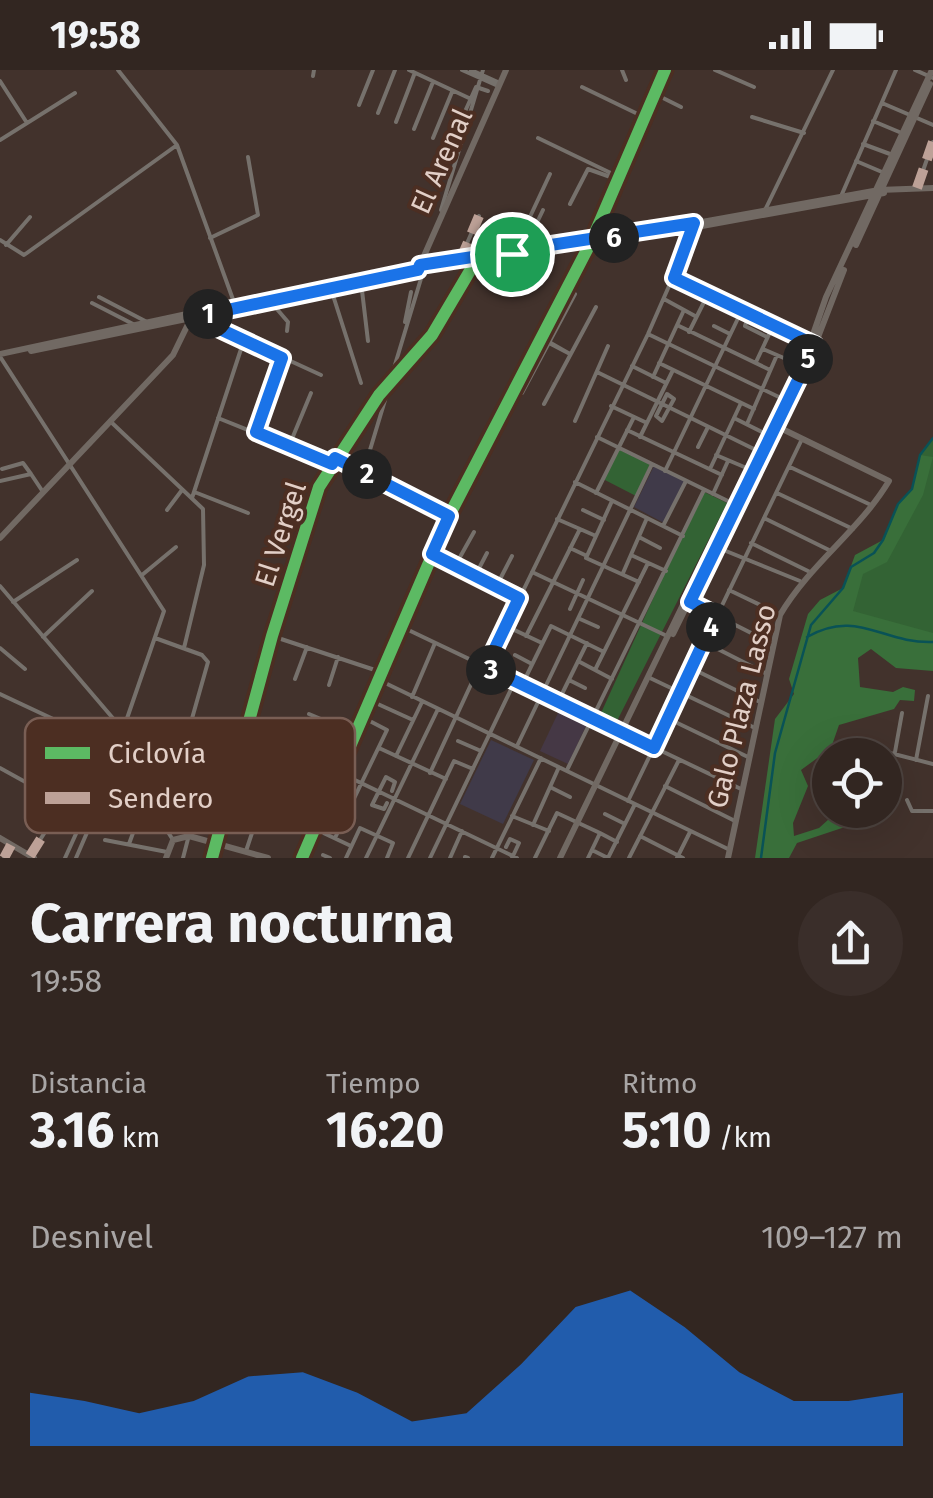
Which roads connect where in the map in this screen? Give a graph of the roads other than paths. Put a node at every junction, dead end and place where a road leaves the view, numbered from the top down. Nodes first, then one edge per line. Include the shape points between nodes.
1 (118, 70) edge
2 (373, 70) edge
3 (395, 70) edge
4 (426, 70) edge
5 (462, 70) edge
6 (472, 70) edge
7 (483, 70) edge
8 (506, 70) edge
9 (622, 70) edge
10 (665, 70) edge
11 (715, 70) edge
12 (833, 70) edge
13 (896, 70) edge
14 (915, 70) edge
15 (412, 71) edge
16 (932, 75) edge
17 (431, 80) junction
18 (626, 80) dead end
19 (0, 81) edge
20 (500, 85) junction
21 (582, 87) dead end
22 (754, 87) dead end
23 (452, 91) junction
24 (488, 91) dead end
25 (75, 92) dead end
26 (654, 94) junction
27 (471, 99) junction
28 (881, 102) junction
29 (359, 105) dead end
30 (681, 106) dead end
31 (378, 113) dead end
32 (752, 116) dead end
33 (644, 117) junction
34 (914, 117) junction
35 (873, 121) junction
36 (396, 122) dead end
37 (27, 123) junction
38 (933, 125) edge
39 (414, 129) dead end
40 (804, 134) junction
41 (904, 134) junction
42 (433, 138) dead end
43 (538, 138) dead end
44 (0, 140) edge
45 (933, 142) edge
46 (863, 144) junction
47 (450, 145) dead end
48 (176, 146) junction
49 (248, 157) dead end
50 (897, 157) junction
51 (856, 161) junction
52 (550, 174) dead end
53 (886, 174) junction
54 (617, 178) junction
55 (917, 188) junction
56 (933, 188) edge
57 (884, 191) junction
58 (840, 197) junction
59 (860, 199) junction
60 (570, 204) dead end
61 (543, 210) dead end
62 (766, 210) junction
63 (868, 212) junction
64 (479, 216) dead end
65 (30, 217) dead end
66 (694, 225) junction
67 (496, 234) dead end
68 (210, 238) junction
69 (0, 240) edge
70 (590, 244) junction
71 (6, 245) junction
72 (523, 252) junction
73 (512, 254) junction
74 (487, 257) junction
75 (460, 260) junction
76 (474, 264) junction
77 (419, 267) junction
78 (674, 278) junction
79 (361, 282) junction
80 (331, 289) junction
81 (411, 292) dead end
82 (575, 294) dead end
83 (708, 294) junction
84 (99, 296) dead end
85 (664, 299) junction
86 (270, 301) junction
87 (92, 302) dead end
88 (235, 305) junction
89 (596, 306) dead end
90 (684, 310) junction
91 (742, 310) junction
92 (750, 314) junction
93 (192, 316) junction
94 (696, 317) junction
95 (147, 322) junction
96 (133, 324) junction
97 (677, 325) junction
98 (714, 326) dead end
99 (773, 326) junction
100 (286, 331) dead end
101 (690, 332) junction
102 (648, 334) junction
103 (730, 334) junction
104 (767, 337) junction
105 (542, 338) junction
106 (244, 340) junction
107 (368, 341) dead end
108 (549, 342) junction
109 (668, 344) junction
110 (813, 344) junction
111 (608, 346) dead end
112 (724, 348) junction
113 (762, 348) junction
114 (570, 354) junction
115 (777, 355) junction
116 (0, 357) edge
117 (282, 358) junction
118 (756, 363) junction
119 (659, 364) junction
120 (800, 365) junction
121 (632, 366) junction
122 (715, 366) junction
123 (672, 370) junction
124 (770, 370) junction
125 (597, 372) junction
126 (321, 375) dead end
127 (396, 376) junction
128 (653, 376) junction
129 (361, 383) dead end
130 (666, 383) junction
131 (623, 385) junction
132 (706, 386) junction
133 (763, 391) junction
134 (522, 393) dead end
135 (310, 394) dead end
136 (783, 399) junction
137 (742, 402) junction
138 (659, 403) junction
139 (544, 404) dead end
140 (612, 406) junction
141 (670, 408) junction
142 (754, 408) junction
143 (634, 417) junction
144 (218, 418) junction
145 (690, 418) junction
146 (734, 418) junction
147 (110, 421) junction
148 (575, 421) dead end
149 (647, 423) junction
150 (747, 424) junction
151 (773, 424) junction
152 (708, 427) junction
153 (627, 430) junction
154 (256, 432) junction
155 (768, 435) junction
156 (726, 436) junction
157 (596, 437) junction
158 (640, 437) junction
159 (802, 439) junction
160 (289, 446) junction
161 (698, 447) dead end
162 (618, 448) junction
163 (758, 451) junction
164 (674, 452) junction
165 (716, 455) junction
166 (333, 461) junction
167 (728, 461) junction
168 (70, 463) junction
169 (652, 464) junction
170 (790, 466) junction
171 (2, 468) edge
172 (749, 469) junction
173 (710, 470) junction
174 (665, 471) junction
175 (31, 474) junction
176 (722, 475) junction
177 (0, 480) edge
178 (686, 481) junction
179 (575, 482) junction
180 (182, 489) junction
181 (704, 490) junction
182 (43, 492) junction
183 (357, 493) dead end
184 (596, 493) junction
185 (777, 493) junction
186 (713, 494) junction
187 (194, 495) junction
188 (612, 501) junction
189 (732, 503) junction
190 (874, 507) junction
191 (167, 510) dead end
192 (583, 510) dead end
193 (630, 510) junction
194 (248, 513) dead end
195 (449, 516) junction
196 (648, 518) junction
197 (764, 518) junction
198 (557, 519) junction
199 (604, 520) junction
200 (664, 526) junction
201 (580, 529) junction
202 (853, 529) junction
203 (474, 532) dead end
204 (596, 536) junction
205 (682, 536) junction
206 (639, 537) junction
207 (0, 538) edge
208 (752, 543) junction
209 (714, 546) junction
210 (176, 547) dead end
211 (570, 548) junction
212 (660, 548) dead end
213 (831, 550) junction
214 (487, 553) dead end
215 (432, 554) junction
216 (631, 555) junction
217 (512, 556) dead end
218 (586, 557) junction
219 (744, 559) junction
220 (77, 560) dead end
221 (648, 563) junction
222 (456, 566) junction
223 (602, 566) junction
224 (666, 571) junction
225 (531, 572) junction
226 (810, 572) junction
227 (622, 574) junction
228 (142, 575) junction
229 (475, 576) junction
230 (583, 580) dead end
231 (800, 581) junction
232 (639, 582) junction
233 (553, 583) junction
234 (0, 586) edge
235 (496, 587) junction
236 (729, 590) junction
237 (92, 591) dead end
238 (577, 594) junction
239 (519, 598) junction
240 (587, 600) junction
241 (688, 600) junction
242 (13, 602) junction
243 (570, 609) dead end
244 (716, 615) junction
245 (780, 615) junction
246 (622, 617) junction
247 (578, 618) junction
248 (640, 624) junction
249 (400, 626) junction
250 (506, 626) junction
251 (598, 628) dead end
252 (570, 634) junction
253 (272, 636) junction
254 (526, 636) junction
255 (667, 636) junction
256 (43, 637) junction
257 (154, 638) junction
258 (704, 642) junction
259 (434, 643) junction
260 (587, 643) junction
261 (542, 644) junction
262 (773, 644) junction
263 (307, 647) junction
264 (0, 648) edge
265 (184, 648) junction
266 (604, 652) junction
267 (515, 655) dead end
268 (338, 657) junction
269 (578, 662) junction
270 (532, 664) junction
271 (483, 666) junction
272 (691, 668) junction
273 (24, 669) dead end
274 (595, 670) junction
275 (380, 672) junction
276 (767, 674) junction
277 (650, 678) junction
278 (295, 679) dead end
279 (612, 679) junction
280 (377, 680) junction
281 (569, 680) junction
282 (515, 681) junction
283 (329, 685) dead end
284 (522, 685) junction
285 (585, 688) dead end
286 (680, 692) junction
287 (0, 694) edge
288 (542, 694) junction
289 (412, 696) junction
290 (928, 696) dead end
291 (369, 700) junction
292 (422, 702) junction
293 (558, 702) junction
294 (760, 702) junction
295 (438, 709) junction
296 (930, 709) edge
297 (902, 712) dead end
298 (309, 714) dead end
299 (454, 716) junction
300 (362, 717) junction
301 (54, 718) edge
302 (113, 718) edge
303 (127, 718) edge
304 (193, 718) edge
305 (249, 718) edge
306 (318, 718) edge
307 (592, 718) junction
308 (667, 718) junction
309 (412, 720) junction
310 (754, 728) junction
311 (355, 731) edge
312 (621, 732) junction
313 (490, 734) junction
314 (898, 738) edge
315 (458, 741) dead end
316 (516, 746) junction
317 (379, 748) junction
318 (654, 748) junction
319 (482, 751) junction
320 (396, 756) junction
321 (902, 756) edge
322 (748, 757) junction
323 (541, 758) junction
324 (678, 760) junction
325 (916, 760) junction
326 (933, 764) edge
327 (411, 766) junction
328 (559, 767) junction
329 (0, 768) edge
330 (473, 770) junction
331 (567, 770) junction
332 (430, 773) junction
333 (446, 779) junction
334 (355, 780) edge
335 (25, 783) edge
336 (361, 783) junction
337 (596, 784) junction
338 (665, 786) junction
339 (550, 787) junction
340 (741, 789) junction
341 (392, 791) dead end
342 (379, 792) junction
343 (355, 796) edge
344 (570, 797) dead end
345 (394, 799) junction
346 (907, 800) dead end
347 (628, 801) junction
348 (387, 804) dead end
349 (635, 804) junction
350 (541, 806) junction
351 (933, 810) edge
352 (652, 812) junction
353 (557, 813) junction
354 (605, 814) dead end
355 (430, 815) junction
356 (512, 816) junction
357 (576, 821) junction
358 (735, 822) junction
359 (447, 824) junction
360 (533, 824) junction
361 (626, 824) junction
362 (462, 831) junction
363 (548, 831) junction
364 (598, 832) junction
365 (690, 832) junction
366 (44, 833) edge
367 (77, 833) edge
368 (88, 833) edge
369 (133, 833) edge
370 (167, 833) edge
371 (190, 833) edge
372 (219, 833) edge
373 (252, 833) edge
374 (314, 833) edge
375 (324, 833) edge
376 (337, 833) edge
377 (378, 835) junction
378 (189, 836) junction
379 (640, 836) junction
380 (0, 838) edge
381 (335, 838) junction
382 (106, 840) dead end
383 (172, 840) junction
384 (616, 842) junction
385 (216, 843) junction
386 (129, 844) junction
387 (11, 845) junction
388 (351, 846) junction
389 (506, 847) dead end
390 (496, 848) junction
391 (592, 850) junction
392 (246, 852) junction
393 (323, 854) dead end
394 (729, 854) edge
395 (166, 855) edge
396 (258, 856) edge
397 (32, 857) edge
398 (514, 857) edge
399 (680, 857) edge
400 (4, 858) edge
401 (65, 858) edge
402 (76, 858) edge
403 (184, 858) edge
404 (212, 858) edge
405 (268, 858) edge
406 (302, 858) edge
407 (330, 858) edge
408 (346, 858) edge
409 (366, 858) edge
410 (387, 858) edge
411 (408, 858) edge
412 (430, 858) edge
413 (450, 858) edge
414 (492, 858) edge
415 (536, 858) edge
416 (560, 858) edge
417 (588, 858) edge
418 (608, 858) edge
419 (630, 858) edge

1 - 48 street
2 - 29 street
3 - 31 street
4 - 17 street
5 - 20 street
6 - 20 street
7 - 183 street
8 - 20 main road, El Arenal
9 - 18 street
10 - 26 street
11 - 22 street
12 - 40 street
13 - 28 street
14 - 16 street
15 - 17 street
15 - 36 street
16 - 34 main road
17 - 23 street
17 - 39 street
19 - 37 street
20 - 77 main road, El Arenal
21 - 33 street
23 - 27 street
23 - 42 street
24 - 27 street via 476,87
25 - 37 street
26 - 30 street
26 - 33 street
27 - 47 street
28 - 34 street
28 - 35 street
32 - 40 street
33 - 54 street
34 - 38 street
34 - 41 main road
34 - 50 main road
35 - 41 street
35 - 46 street
37 - 44 street
40 - 62 street
41 - 50 main road
43 - 54 street
45 - 55 street
46 - 50 street
46 - 51 street
48 - 68 street
48 - 71 street via 24,255
49 - 68 street via 258,215
50 - 53 main road
50 - 57 main road
51 - 53 street
51 - 58 street
52 - 73 street
53 - 57 main road
54 - 60 street via 588,169
54 - 70 street
55 - 56 main road
55 - 57 main road
57 - 58 main road
57 - 59 main road
57 - 63 main road
57 - 110 main road
58 - 62 main road
59 - 63 main road
59 - 66 main road
61 - 72 street
62 - 66 main road
63 - 110 main road via 826,297
64 - 75 street
65 - 71 street
66 - 70 main road
66 - 78 street
67 - 74 street
68 - 88 street
69 - 71 street
70 - 72 main road
70 - 76 main road
70 - 105 street
72 - 73 main road
73 - 74 main road
74 - 75 main road
75 - 77 main road
76 - 77 main road
76 - 127 street, El Vergel via 432,336
77 - 79 main road
77 - 88 main road
78 - 83 street
78 - 85 street
79 - 80 main road
79 - 107 street
80 - 86 main road
80 - 129 street
81 - 127 street
82 - 108 street
83 - 91 street
83 - 94 street
84 - 95 street
85 - 90 street
85 - 102 street
86 - 88 main road
86 - 100 street via 288,322
87 - 96 street
88 - 93 main road
89 - 114 street
90 - 94 street
90 - 97 street
91 - 92 street
91 - 103 street
92 - 99 street
92 - 104 street via 745,326
93 - 95 main road
93 - 106 street
93 - 116 main road
93 - 147 main road via 173,355
94 - 101 street
95 - 96 main road
96 - 116 main road
97 - 101 street
97 - 109 street
98 - 103 street
99 - 104 street
99 - 110 street
101 - 112 street
102 - 109 street
102 - 121 street
103 - 112 street
104 - 113 street
105 - 108 street
105 - 195 street
106 - 117 street
106 - 144 street
108 - 114 street
108 - 134 street
109 - 119 street
109 - 122 street
110 - 120 main road
110 - 151 main road
111 - 125 street
112 - 118 street
112 - 122 street
113 - 115 street
113 - 118 street
114 - 139 street
115 - 120 street
115 - 124 street
116 - 168 street
117 - 126 street
117 - 154 street
118 - 124 street
119 - 123 street
119 - 128 street
120 - 136 main road
121 - 128 street
121 - 131 street
122 - 132 street
122 - 133 street
123 - 130 street
123 - 132 street
124 - 133 street
125 - 131 street
125 - 148 street
127 - 166 street, El Vergel
128 - 130 street
130 - 138 street
131 - 138 street
131 - 140 street
132 - 137 street
132 - 145 street
133 - 136 street
133 - 142 street
135 - 160 street
136 - 151 main road
137 - 142 street
137 - 146 street
138 - 141 street
138 - 141 street via 668,394 674,399
138 - 141 street via 656,417 662,421
138 - 149 street
140 - 143 street
140 - 157 street
141 - 145 street
142 - 150 street
143 - 149 street
143 - 153 street
144 - 154 street
144 - 187 street
145 - 152 street
145 - 164 street
146 - 150 street
146 - 156 street
147 - 168 main road
147 - 180 street
149 - 158 street
150 - 155 street
151 - 155 main road
151 - 159 main road
152 - 156 street
152 - 161 street
153 - 158 street
153 - 162 street
154 - 160 street
155 - 163 main road
155 - 209 main road
156 - 163 street
156 - 165 street
157 - 162 street
157 - 179 street
158 - 164 street
159 - 170 street
159 - 190 main road, Galo Plaza Lasso via 890,481
160 - 166 street
162 - 169 street
162 - 184 street
163 - 172 main road
164 - 173 street
164 - 174 street
165 - 167 street
165 - 173 street
166 - 195 street
166 - 253 street, El Vergel
167 - 172 street
167 - 176 street
168 - 182 main road
168 - 228 street
169 - 174 street
169 - 193 street
170 - 185 street
170 - 190 street
171 - 175 street via 23,463
172 - 189 main road
173 - 176 street
174 - 178 street
175 - 177 street
175 - 182 street
176 - 186 street
178 - 181 street
178 - 200 street
179 - 184 street
179 - 198 street
180 - 187 street
180 - 191 street
181 - 186 street
181 - 205 street
182 - 207 main road
184 - 188 street
185 - 197 street
185 - 202 street
186 - 189 street
187 - 194 street
187 - 265 street via 203,509 204,565
188 - 193 street
188 - 199 street
189 - 209 main road
190 - 202 main road, Galo Plaza Lasso
192 - 199 street
193 - 196 street
193 - 223 street
195 - 215 street
196 - 200 street
196 - 206 street
197 - 208 street
197 - 213 street
198 - 201 street
198 - 225 street
199 - 204 street
200 - 205 street
201 - 204 street
201 - 211 street
202 - 213 main road, Galo Plaza Lasso
203 - 222 street
204 - 218 street
205 - 224 street
206 - 212 street
206 - 216 street
208 - 219 street
208 - 226 street
209 - 219 street
209 - 241 main road
210 - 228 street
211 - 218 street
211 - 233 street
213 - 226 main road, Galo Plaza Lasso
214 - 229 street
215 - 222 street
215 - 249 street
216 - 221 street
216 - 227 street
217 - 235 street
218 - 223 street
219 - 231 street
219 - 236 street
220 - 242 street
221 - 224 street
221 - 232 street
222 - 229 street
223 - 227 street
223 - 240 street
224 - 248 street
225 - 233 street
225 - 239 street
226 - 231 main road, Galo Plaza Lasso
227 - 232 street
228 - 257 street via 164,611
229 - 235 street
230 - 238 street
231 - 245 main road, Galo Plaza Lasso
232 - 246 street
233 - 238 street
233 - 254 street
234 - 242 street
235 - 239 street
236 - 244 street
236 - 245 street
237 - 256 street
238 - 240 street
238 - 243 street
239 - 250 street
240 - 246 street
240 - 247 street
241 - 244 street
241 - 255 main road
241 - 277 main road
242 - 256 street
244 - 258 street
244 - 262 street
245 - 262 main road, Galo Plaza Lasso
246 - 248 street
246 - 266 street
247 - 251 street
247 - 252 street
248 - 255 street
248 - 279 street
249 - 259 street
249 - 275 street
250 - 254 street
250 - 271 street
252 - 260 street
252 - 261 street via 551,626
252 - 288 street
253 - 263 street
253 - 305 street, El Vergel
254 - 261 street
255 - 312 main road
256 - 302 street
257 - 265 street
257 - 303 street
258 - 272 street
258 - 276 street
259 - 271 street
259 - 289 street
260 - 266 street
260 - 269 street
261 - 270 street
262 - 276 main road, Galo Plaza Lasso
263 - 268 street
263 - 278 street
264 - 273 street
265 - 304 street via 208,662
266 - 274 street
267 - 270 street
268 - 275 street
268 - 283 street
269 - 274 street
269 - 281 street
270 - 284 street
271 - 282 street
271 - 299 street
272 - 286 street
272 - 294 street
274 - 279 street
275 - 280 street
276 - 294 main road, Galo Plaza Lasso
277 - 286 street
277 - 312 main road
279 - 307 street
280 - 289 street
280 - 291 street
281 - 285 street
281 - 293 street
282 - 284 street
282 - 313 street
284 - 288 street
286 - 308 street
286 - 310 street
287 - 301 street
288 - 293 street
288 - 316 street
289 - 292 street
290 - 296 street
291 - 300 street
291 - 309 street
292 - 295 street
292 - 309 street
293 - 307 street
294 - 310 main road, Galo Plaza Lasso
295 - 299 street
295 - 327 street
296 - 325 street
297 - 314 street
298 - 306 street
299 - 313 street
299 - 332 street
300 - 311 street
300 - 317 street via 387,730
307 - 312 street
307 - 331 street
308 - 318 street
308 - 322 street
309 - 320 street
310 - 322 main road, Galo Plaza Lasso
312 - 318 street
312 - 337 main road
313 - 316 street
313 - 319 street
315 - 319 street
316 - 323 street
317 - 320 street
317 - 336 street
318 - 324 street
318 - 347 street
319 - 330 street
320 - 327 street
321 - 325 street
322 - 340 main road, Galo Plaza Lasso
323 - 328 street
323 - 356 street
324 - 338 street
324 - 340 street
325 - 326 street
327 - 332 street
327 - 345 street
328 - 331 street
328 - 339 street
329 - 335 street
330 - 333 street via 454,761
330 - 359 street
331 - 337 street
332 - 333 street
333 - 355 street
334 - 336 street
336 - 342 street
336 - 343 street
337 - 347 street
337 - 357 main road
338 - 352 street
338 - 358 street
339 - 344 street
339 - 350 street
340 - 358 main road, Galo Plaza Lasso
341 - 342 street via 395,782 386,776
342 - 345 street
342 - 348 street via 372,804
345 - 355 street
345 - 377 street
346 - 351 street via 912,810
347 - 349 street
349 - 352 street
349 - 361 street
350 - 353 street
350 - 360 street
352 - 365 street
352 - 379 street
353 - 357 street
353 - 363 street
354 - 361 street
355 - 359 street
355 - 411 street
356 - 360 street
356 - 390 street
357 - 364 street
357 - 416 main road
358 - 394 main road, Galo Plaza Lasso
359 - 362 street
359 - 412 street
360 - 363 street
361 - 384 street
362 - 390 street
362 - 413 street
363 - 415 street
364 - 384 street
364 - 391 street
365 - 394 street
365 - 399 street
366 - 397 street
367 - 401 street
368 - 402 street
369 - 386 street
370 - 383 street
371 - 378 street
372 - 385 street, El Vergel
373 - 392 street
374 - 406 street
375 - 381 street
376 - 381 street
377 - 388 street via 360,828
377 - 409 street
377 - 410 street via 393,843
378 - 383 main road
378 - 385 main road
378 - 403 street
379 - 399 street
379 - 419 street
380 - 387 main road
381 - 388 street
382 - 386 street
383 - 395 main road
384 - 418 street
385 - 392 main road
385 - 404 street, El Vergel
386 - 395 street
387 - 397 main road
387 - 400 street
388 - 408 street
389 - 398 street via 510,839 519,843
390 - 398 street
390 - 414 street
391 - 417 street
391 - 418 street
392 - 396 main road
393 - 407 street
396 - 405 main road

